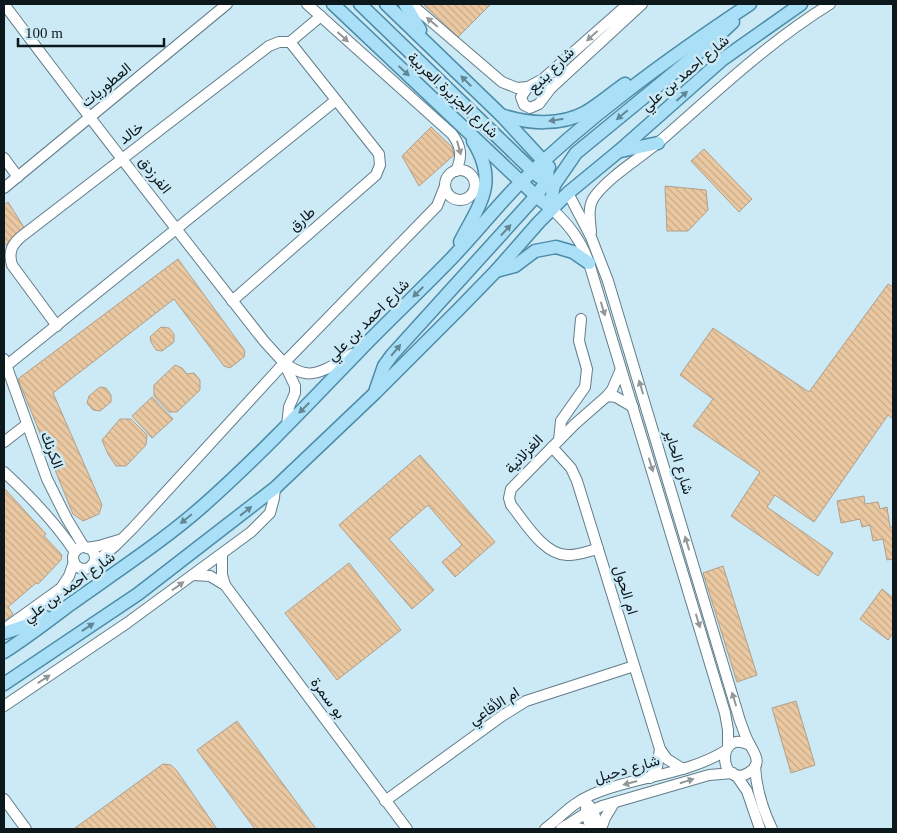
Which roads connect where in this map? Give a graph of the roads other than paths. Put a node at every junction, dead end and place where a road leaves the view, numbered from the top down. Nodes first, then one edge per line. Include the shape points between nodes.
1 (4, 4) edge
2 (225, 4) edge
3 (307, 4) edge
4 (360, 4) edge
5 (386, 4) edge
6 (405, 4) edge
7 (411, 4) edge
8 (628, 4) edge
9 (642, 4) edge
10 (751, 4) edge
11 (801, 4) edge
12 (830, 4) edge
13 (332, 5) edge
14 (320, 16) junction
15 (717, 25) junction
16 (426, 41) junction
17 (290, 42) junction
18 (528, 87) junction
19 (335, 101) junction
20 (501, 115) junction
21 (89, 118) junction
22 (463, 126) junction
23 (658, 143) junction
24 (619, 151) junction
25 (4, 158) edge
26 (123, 159) junction
27 (544, 161) junction
28 (456, 172) junction
29 (533, 172) junction
30 (18, 177) junction
31 (522, 182) junction
32 (552, 184) junction
33 (445, 186) junction
34 (4, 188) edge
35 (568, 193) junction
36 (536, 196) junction
37 (453, 198) junction
38 (437, 206) junction
39 (552, 209) junction
40 (177, 229) junction
41 (591, 237) junction
42 (452, 258) junction
43 (589, 263) junction
44 (496, 271) junction
45 (232, 301) junction
46 (581, 319) dead end
47 (57, 326) junction
48 (360, 350) junction
49 (5, 362) edge
50 (284, 363) junction
51 (621, 369) junction
52 (375, 393) junction
53 (607, 396) junction
54 (633, 406) junction
55 (26, 425) junction
56 (287, 426) junction
57 (4, 442) edge
58 (556, 444) junction
59 (4, 472) edge
60 (275, 488) junction
61 (120, 540) junction
62 (86, 547) junction
63 (598, 548) junction
64 (222, 554) junction
65 (74, 557) junction
66 (92, 566) junction
67 (193, 575) junction
68 (225, 585) junction
69 (68, 606) junction
70 (4, 629) edge
71 (4, 633) edge
72 (4, 652) edge
73 (634, 666) junction
74 (4, 684) edge
75 (4, 706) edge
76 (750, 745) junction
77 (660, 748) junction
78 (726, 749) junction
79 (755, 766) junction
80 (683, 769) junction
81 (734, 774) junction
82 (650, 778) junction
83 (4, 799) edge
84 (385, 801) junction
85 (614, 803) junction
86 (589, 805) junction
87 (563, 828) edge
88 (26, 829) edge
89 (407, 829) edge
90 (545, 829) edge
91 (582, 829) edge
92 (591, 829) edge
93 (600, 829) edge
94 (760, 829) edge
95 (772, 829) edge

1 - 21 street, الفرزدق
2 - 21 street, العطوريات
3 - 14 street, شارع الجزيرة العربية
4 - 29 main road
5 - 16 main road, شارع الجزيرة العربية
6 - 16 main road
18 -> 7 street via 509,86 494,77
8 -> 18 street, شارع ينبع via 543,79
9 - 18 street, شارع ينبع via 531,108 524,105 521,98
10 - 15 main road, شارع احمد بن علي
10 -> 32 main road via 715,39 576,154
24 -> 11 main road, شارع احمد بن علي via 723,59
12 - 23 street via 754,59
13 -> 22 main road, شارع الجزيرة العربية
14 - 17 street
14 -> 28 street, شارع الجزيرة العربية via 452,134 461,156
15 -> 20 main road via 673,47 585,112 571,118 532,122
15 - 27 main road, شارع احمد بن علي via 636,84
20 -> 16 main road, شارع الجزيرة العربية
17 - 19 street
17 - 26 street, خالد via 269,46
19 - 40 street
19 - 45 street, طارق via 379,154 380,165 376,175
20 - 27 main road, شارع الجزيرة العربية
21 - 26 street, الفرزدق
21 - 30 street, العطوريات
22 - 31 main road, شارع الجزيرة العربية
22 - 42 main road via 486,168 486,187
23 - 24 main road
23 - 41 street via 594,197 590,210
24 - 35 main road, شارع احمد بن علي
25 - 30 street
26 - 40 street, الفرزدق
26 - 47 street, خالد via 12,246 12,265
27 - 29 main road, شارع احمد بن علي
27 - 32 main road
28 - 33 street via 448,177
28 - 37 street via 464,171 471,176 474,189 466,199
29 - 31 main road, شارع احمد بن علي
29 - 32 main road
30 - 34 street, العطوريات
31 - 36 main road, شارع الجزيرة العربية
31 - 42 main road, شارع احمد بن علي
32 - 35 main road
32 - 36 main road
32 - 39 main road
33 - 37 street
33 - 38 street, شارع احمد بن علي
35 - 39 main road, شارع احمد بن علي
35 - 41 street, شارع الحاير
36 - 39 main road, شارع الجزيرة العربية
52 -> 36 main road via 384,366 392,354
37 - 38 street, شارع احمد بن علي
38 - 50 street, شارع احمد بن علي
39 - 43 street, شارع الحاير via 573,231
39 - 44 main road, شارع احمد بن علي
40 - 45 street, الفرزدق
40 - 47 street
76 -> 41 street, شارع الحاير via 740,721 616,303
42 -> 48 main road, شارع احمد بن علي
43 - 44 main road via 573,252 556,247 535,251 515,266
43 -> 51 street, شارع الحاير
44 - 52 main road, شارع احمد بن علي
45 - 50 street, الفرزدق
46 - 58 street via 579,341 587,369 585,387 561,421
47 - 49 street
48 - 50 street, الفرزدق via 311,374
48 -> 56 main road, شارع احمد بن علي
49 - 55 street, الكرنك
50 - 56 street, الفرزدق via 296,390 289,407
50 - 61 street, شارع احمد بن علي
51 - 53 street, الغزلانية
51 - 54 street, شارع الحاير
52 - 60 main road, شارع احمد بن علي
53 - 54 street
53 - 58 street, الغزلانية
54 -> 78 street, شارع الحاير via 726,713
55 - 57 street
55 - 62 street, الكرنك via 47,479
56 -> 69 main road, شارع احمد بن علي via 202,506 144,553
58 - 63 street, ام الحول via 574,474
58 - 63 street, الغزلانية via 511,489 510,505 554,553 568,555
59 - 65 street via 64,536
60 - 64 street via 270,513 260,525
74 -> 60 main road, شارع احمد بن علي via 138,594
61 - 62 street, شارع احمد بن علي
61 - 66 street, شارع احمد بن علي
62 - 65 street via 79,548
62 - 66 street via 94,554
63 - 73 street, ام الحول
64 - 67 street
64 - 68 street, بو سمرة via 221,570
65 - 66 street via 82,569
65 - 70 street, شارع احمد بن علي via 69,576 61,588
67 - 68 street via 210,576
75 -> 67 street
68 - 84 street, بو سمرة
69 - 71 main road
69 - 72 main road, شارع احمد بن علي
73 - 77 street, ام الحول
73 - 84 street, ام الأفاعي via 526,701
76 - 78 street via 736,742
76 - 79 street via 756,753
77 - 80 street, ام الحول via 672,763
77 - 82 street via 657,767
78 - 80 street, شارع دحيل via 713,758
78 - 81 street via 726,766
79 - 81 street via 746,774
79 - 95 street via 758,789
80 - 82 street, شارع دحيل
85 -> 81 street, شارع دحيل via 709,775
81 - 94 street via 747,791
82 -> 86 street, شارع دحيل
83 - 88 street
84 - 89 street, بو سمرة
85 - 86 street, شارع دحيل
85 - 93 street
86 - 87 street, شارع دحيل
86 - 90 street, شارع دحيل via 575,803
86 - 92 street
86 - 93 street
87 - 91 street

